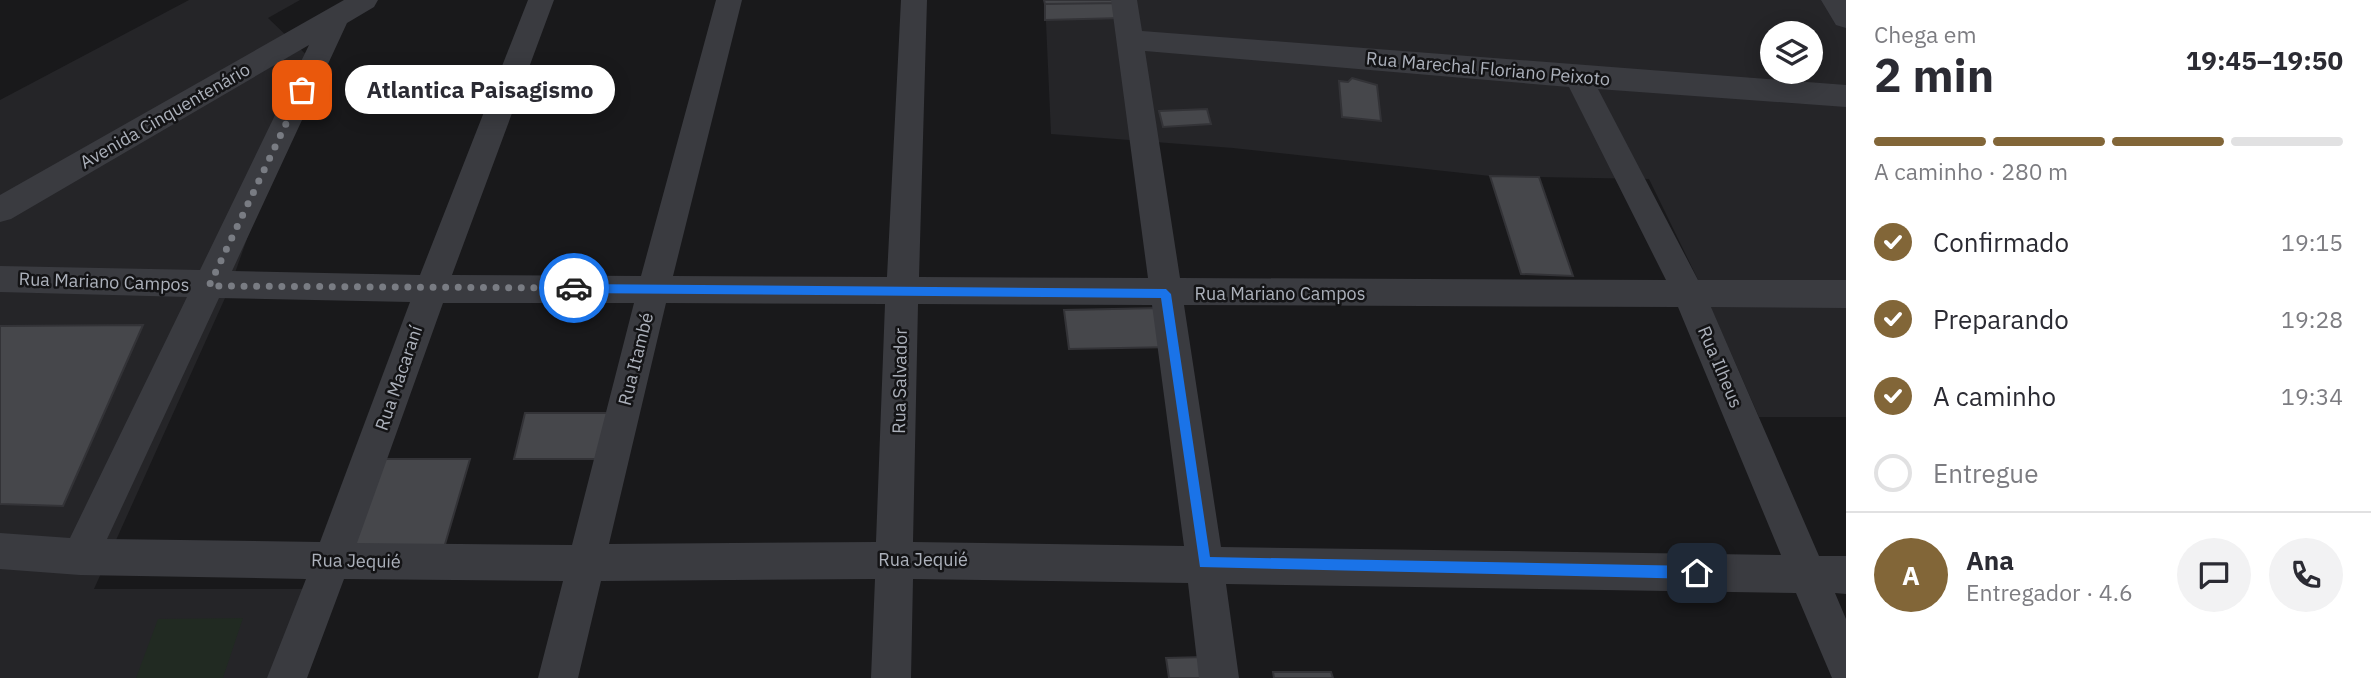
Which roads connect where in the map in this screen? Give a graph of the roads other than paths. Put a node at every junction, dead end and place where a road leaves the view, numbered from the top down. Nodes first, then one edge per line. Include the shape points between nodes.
1 (365, 0) edge
2 (541, 0) edge
3 (729, 0) edge
4 (914, 0) edge
5 (1125, 0) edge
6 (1834, 0) edge
7 (332, 9) edge
8 (1846, 18) edge
9 (1131, 40) junction
10 (1578, 77) junction
11 (1846, 96) edge
12 (0, 189) edge
13 (0, 210) edge
14 (0, 279) edge
15 (209, 286) junction
16 (654, 288) junction
17 (430, 289) junction
18 (902, 292) junction
19 (1166, 294) junction
20 (1689, 294) junction
21 (1846, 294) edge
22 (0, 551) edge
23 (80, 557) junction
24 (896, 560) junction
25 (334, 561) junction
26 (585, 563) junction
27 (1205, 563) junction
28 (1806, 575) junction
29 (1846, 575) edge
30 (1846, 665) edge
31 (288, 678) edge
32 (558, 678) edge
33 (891, 678) edge
34 (1219, 678) edge

1 - 7 street, Avenida Cinquentenário
2 - 17 street, Rua Macaraní
3 - 16 street, Rua Itambé
4 - 18 street, Rua Salvador
5 - 9 street
6 - 8 street
7 - 12 street, Avenida Cinquentenário
7 - 13 street, Avenida Cinquentenário
7 - 15 street
9 - 10 street, Rua Marechal Floriano Peixoto
9 - 19 street
10 - 11 street, Rua Marechal Floriano Peixoto
10 - 20 street, Rua Ilheus
14 - 15 street, Rua Mariano Campos
15 - 17 street, Rua Mariano Campos
15 - 23 street
16 - 17 street, Rua Mariano Campos
16 - 18 street, Rua Mariano Campos
16 - 26 street, Rua Itambé
17 - 25 street, Rua Macaraní
18 - 19 street, Rua Mariano Campos
18 - 24 street, Rua Salvador
19 - 20 street, Rua Mariano Campos
19 - 27 street
20 - 21 street, Rua Mariano Campos
20 - 28 street, Rua Ilheus
22 - 23 street, Rua Jequié
23 - 25 street, Rua Jequié
24 - 26 street, Rua Jequié
24 - 27 street, Rua Jequié
24 - 33 street, Rua Salvador
25 - 26 street, Rua Jequié
25 - 31 street, Rua Macaraní
26 - 32 street, Rua Itambé
27 - 28 street, Rua Jequié
27 - 34 street
28 - 29 street, Rua Jequié
28 - 30 street, Rua Ilheus

